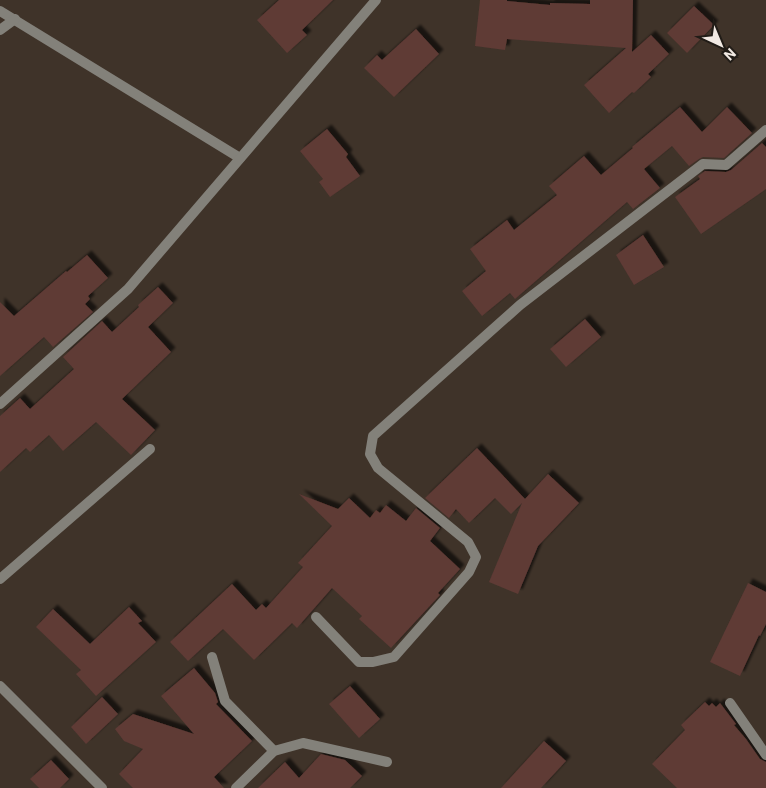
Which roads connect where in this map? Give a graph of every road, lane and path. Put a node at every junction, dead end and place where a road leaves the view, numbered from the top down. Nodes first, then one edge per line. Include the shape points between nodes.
1 (376, 0) edge
2 (0, 10) edge
3 (15, 19) junction
4 (0, 30) edge
5 (766, 130) edge
6 (240, 158) junction
7 (0, 404) edge
8 (150, 448) dead end
9 (0, 579) edge
10 (316, 616) dead end
11 (212, 657) dead end
12 (0, 686) edge
13 (730, 704) dead end
14 (274, 752) junction
15 (766, 755) edge
16 (387, 762) dead end
17 (102, 788) edge
18 (236, 788) edge

1 - 6 street
2 - 3 street
3 - 4 street
3 - 6 street
5 - 10 street via 726,164 704,164 520,305 373,436 370,454 378,468 468,542 476,558 469,572 394,657 359,662
6 - 7 street via 128,289
8 - 9 street
11 - 14 street via 225,701
12 - 17 street
13 - 15 street
14 - 16 street via 302,743
14 - 18 street

